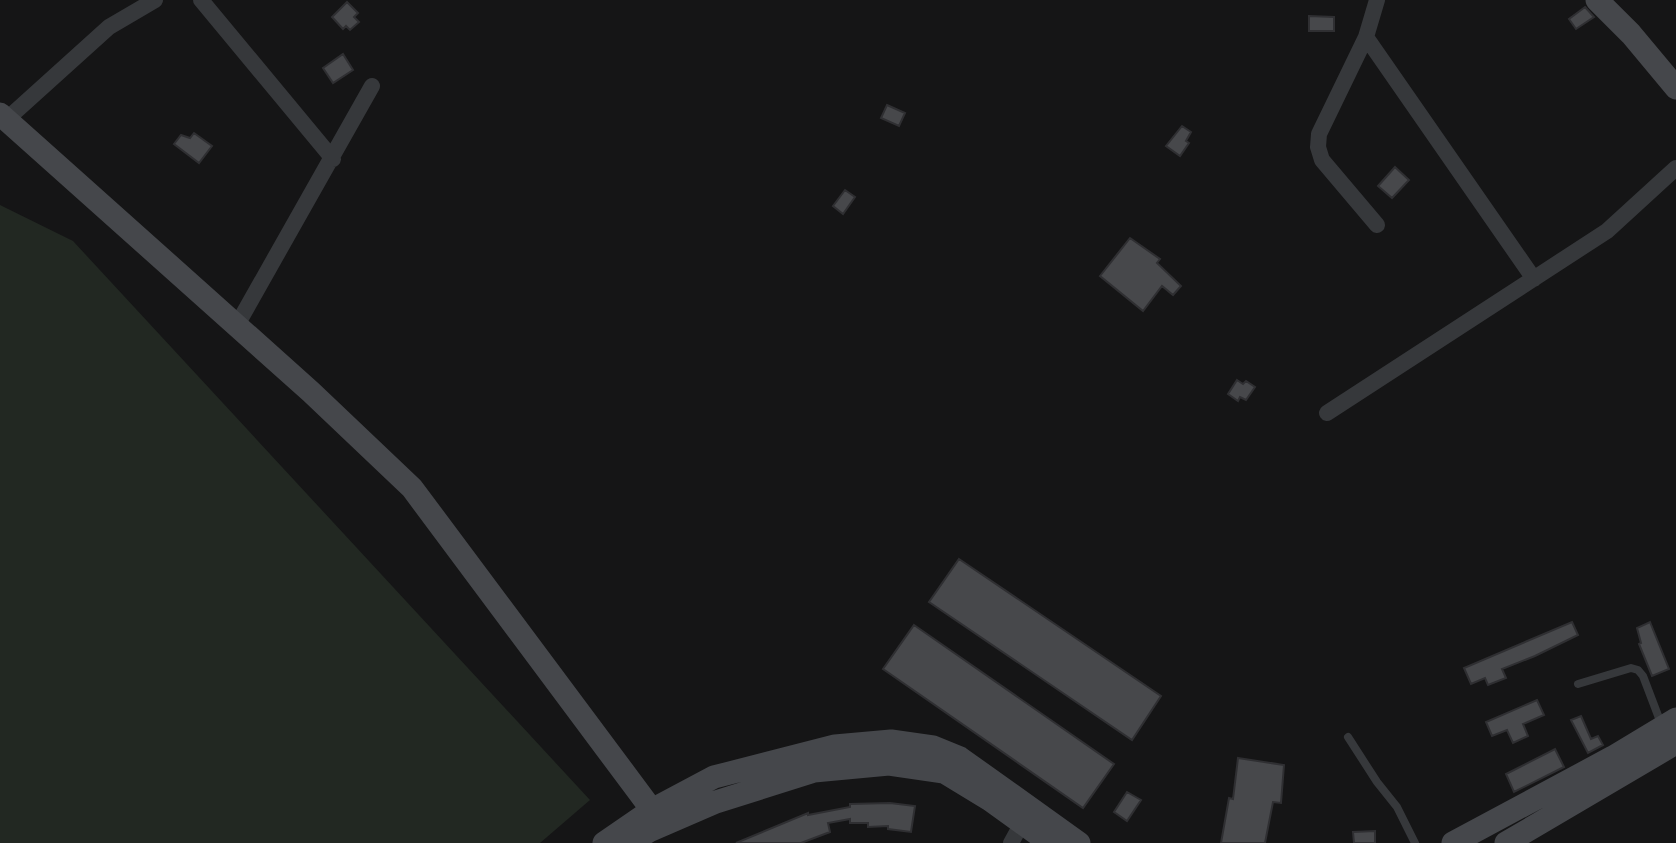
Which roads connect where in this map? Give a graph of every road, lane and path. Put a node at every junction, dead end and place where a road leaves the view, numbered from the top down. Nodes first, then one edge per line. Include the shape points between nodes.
1 (155, 0) edge
2 (201, 0) edge
3 (1377, 0) edge
4 (1597, 0) edge
5 (1366, 37) junction
6 (372, 86) dead end
7 (1676, 88) edge
8 (3, 117) edge
9 (333, 159) junction
10 (1676, 168) edge
11 (1377, 225) dead end
12 (1534, 279) junction
13 (237, 326) junction
14 (1327, 413) dead end
15 (1578, 684) dead end
16 (1672, 730) edge
17 (1348, 737) dead end
18 (652, 810) junction
19 (1017, 833) edge
20 (604, 843) edge
21 (629, 843) edge
22 (1050, 843) edge
23 (1079, 843) edge
24 (1415, 843) edge
25 (1453, 843) edge
26 (1506, 843) edge

1 - 8 street via 109,27
2 - 9 street
3 - 5 street
4 - 7 main road
5 - 11 street via 1319,134 1318,147 1322,160
5 - 12 street
6 - 9 street
8 - 13 main road
9 - 13 street
10 - 12 street via 1607,231
12 - 14 street
13 - 18 main road via 412,488
15 - 16 lane via 1631,668 1638,670
16 - 25 main road
16 - 26 main road
17 - 24 lane via 1397,807
18 - 20 main road
18 - 23 main road via 714,777 835,746 891,740 933,747 960,758
19 - 21 main road via 944,772 889,764 814,771 716,803
19 - 22 main road

